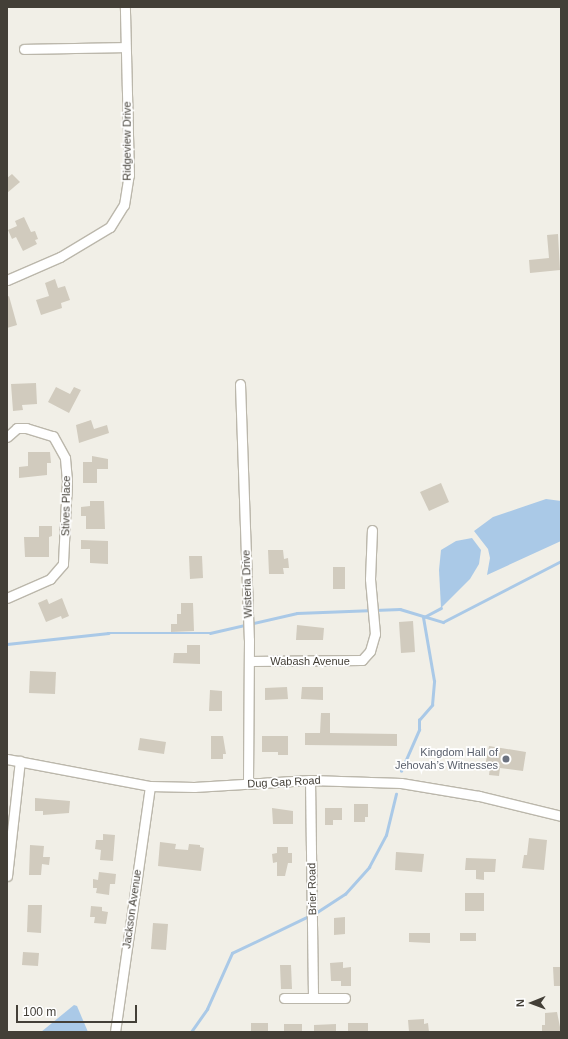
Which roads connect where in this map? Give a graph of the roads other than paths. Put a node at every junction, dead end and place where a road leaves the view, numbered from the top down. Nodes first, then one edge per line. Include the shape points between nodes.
1 (125, 7) edge
2 (125, 47) junction
3 (24, 49) dead end
4 (7, 280) edge
5 (240, 384) dead end
6 (7, 438) edge
7 (372, 530) dead end
8 (7, 598) edge
9 (249, 661) junction
10 (7, 759) edge
11 (20, 761) junction
12 (310, 780) junction
13 (248, 784) junction
14 (150, 786) junction
15 (561, 816) edge
16 (7, 876) edge
17 (284, 998) dead end
18 (313, 998) junction
19 (345, 998) dead end
20 (115, 1032) edge

1 - 2 street, Ridgeview Drive
2 - 3 street
2 - 4 street, Ridgeview Drive via 129,175 124,204 110,227 60,257
5 - 9 street, Wisteria Drive
6 - 8 street, Stives Place via 17,428 53,436 65,458 67,481 63,564 50,578
7 - 9 street, Wabash Avenue via 370,579 375,634 370,651 362,660
9 - 13 street, Wisteria Drive
10 - 11 street, Dug Gap Road
11 - 14 street, Dug Gap Road
11 - 16 street
12 - 13 street, Dug Gap Road
12 - 15 street, Dug Gap Road via 374,782 436,788
12 - 18 street, Brier Road
13 - 14 street, Dug Gap Road
14 - 20 street, Jackson Avenue
17 - 18 street
18 - 19 street

